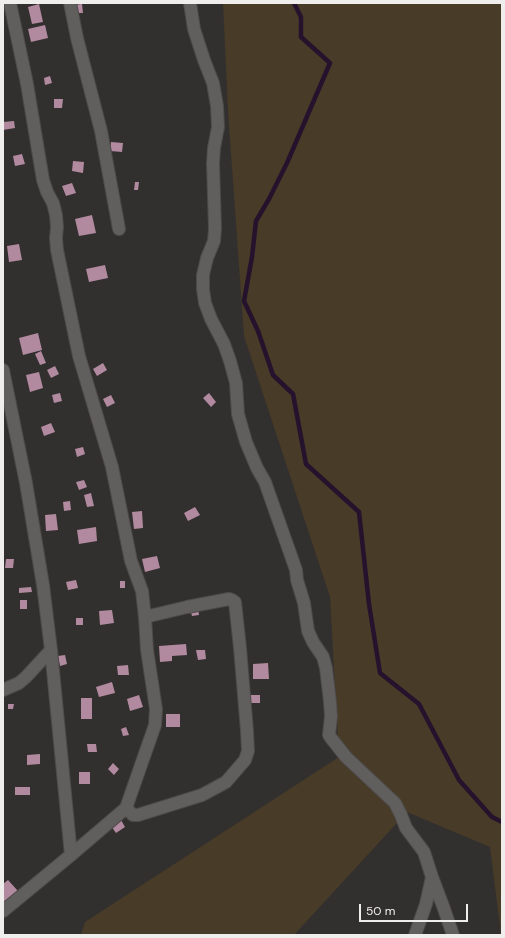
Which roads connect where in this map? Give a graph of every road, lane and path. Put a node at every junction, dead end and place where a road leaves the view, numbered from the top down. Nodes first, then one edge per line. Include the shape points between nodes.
1 (10, 3) edge
2 (70, 3) edge
3 (190, 3) edge
4 (119, 229) dead end
5 (3, 370) edge
6 (145, 617) junction
7 (51, 650) junction
8 (3, 690) edge
9 (126, 808) junction
10 (71, 855) junction
11 (432, 877) junction
12 (3, 911) edge
13 (415, 935) edge
14 (453, 935) edge

1 - 6 street via 43,180 56,215 57,250 79,356 112,467 131,561 142,591
2 - 4 street via 101,131
3 - 11 street via 194,28 213,83 217,106 218,127 213,163 215,229 214,241 203,275 205,303 230,361 236,383 238,414 246,442 265,482 296,570 308,632 323,657 330,702 330,738 346,758 395,803 406,828 424,852
5 - 7 street via 26,483
6 - 9 street via 156,709 155,724
6 - 9 street via 229,599 234,602 248,752 245,760 226,782 202,795 138,815 133,815
7 - 8 street via 19,683
7 - 10 street
9 - 10 street
10 - 12 street
11 - 13 street
11 - 14 street

